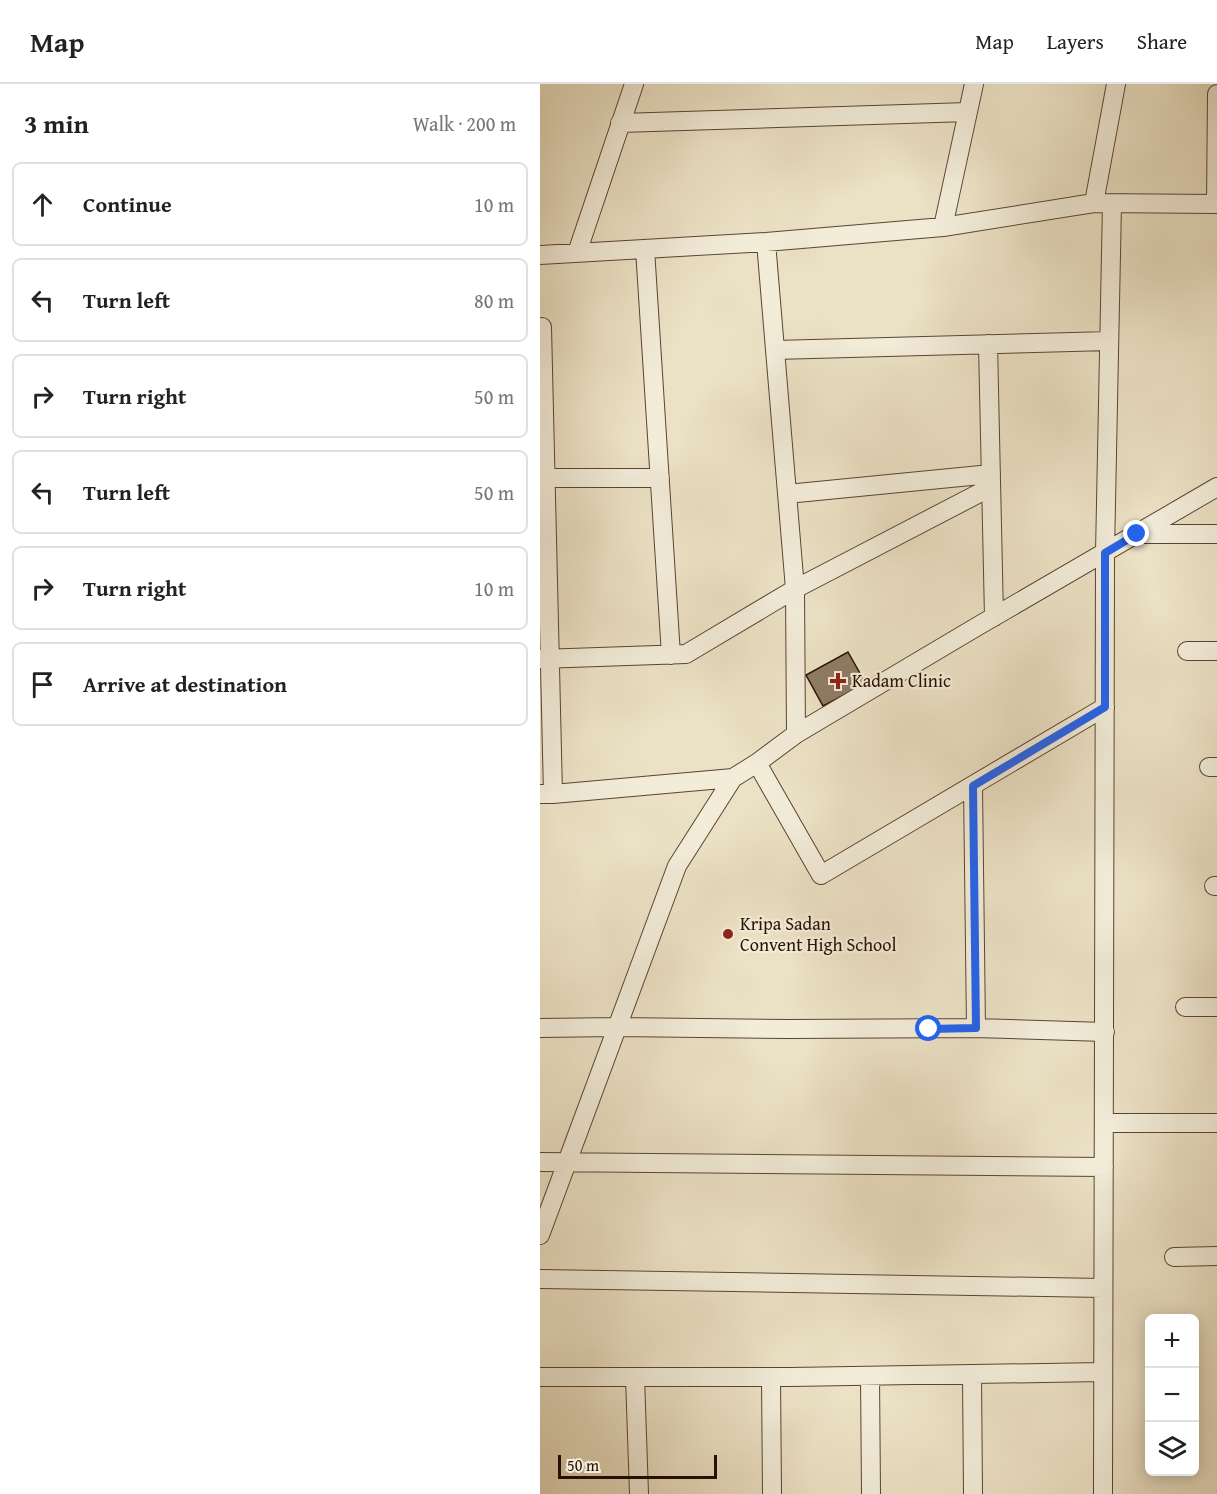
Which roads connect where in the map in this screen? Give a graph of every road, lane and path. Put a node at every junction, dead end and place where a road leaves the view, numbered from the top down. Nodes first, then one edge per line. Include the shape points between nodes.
1 (634, 84) edge
2 (974, 84) edge
3 (1116, 84) edge
4 (1217, 94) edge
5 (968, 112) junction
6 (620, 123) junction
7 (1103, 203) junction
8 (1216, 204) edge
9 (943, 228) junction
10 (766, 242) junction
11 (645, 249) junction
12 (577, 253) junction
13 (540, 255) edge
14 (542, 327) dead end
15 (1109, 341) junction
16 (988, 344) junction
17 (775, 350) junction
18 (543, 478) edge
19 (660, 478) junction
20 (991, 481) junction
21 (1217, 488) edge
22 (787, 494) junction
23 (1137, 534) junction
24 (1217, 534) edge
25 (1105, 553) junction
26 (795, 589) junction
27 (994, 617) junction
28 (1187, 651) dead end
29 (1217, 651) edge
30 (671, 655) junction
31 (545, 659) edge
32 (1105, 707) junction
33 (796, 734) junction
34 (757, 763) junction
35 (732, 778) junction
36 (973, 786) junction
37 (546, 794) edge
38 (1185, 1006) dead end
39 (1217, 1007) edge
40 (617, 1027) junction
41 (540, 1028) edge
42 (976, 1028) junction
43 (1105, 1032) junction
44 (1217, 1123) edge
45 (1104, 1124) junction
46 (540, 1162) edge
47 (567, 1162) junction
48 (1104, 1167) junction
49 (540, 1234) edge
50 (1217, 1256) edge
51 (1174, 1257) dead end
52 (540, 1279) edge
53 (1103, 1288) junction
54 (1102, 1372) junction
55 (972, 1374) junction
56 (870, 1376) junction
57 (540, 1377) edge
58 (635, 1377) junction
59 (771, 1377) junction
60 (639, 1494) edge
61 (772, 1494) edge
62 (871, 1494) edge
63 (973, 1494) edge
64 (1103, 1494) edge

1 - 6 street
2 - 5 street
3 - 7 street
4 - 8 street
5 - 6 street
5 - 9 street
6 - 12 street
7 - 8 street
7 - 9 street
7 - 15 street
9 - 10 street
10 - 11 street
10 - 17 street
11 - 12 street
11 - 19 street
12 - 13 street
14 - 18 street
15 - 16 street
15 - 25 street
16 - 17 street
16 - 20 street
17 - 22 street
18 - 19 street
18 - 31 street
19 - 30 street
20 - 22 street
20 - 26 street
20 - 27 street
21 - 23 street
22 - 26 street
23 - 24 street
23 - 25 street
25 - 27 street
25 - 32 street
26 - 30 street via 686,654
26 - 33 street
27 - 33 street
28 - 29 street
30 - 31 street
31 - 37 street
32 - 36 street
32 - 43 street
33 - 34 street
34 - 35 street
34 - 36 street via 821,875
35 - 37 street
35 - 40 street via 677,866
36 - 42 street
38 - 39 street
40 - 41 street
40 - 42 street
40 - 47 street
42 - 43 street
43 - 45 street
44 - 45 street
45 - 48 street
46 - 47 street
47 - 48 street
47 - 49 street
48 - 53 street
50 - 51 street
52 - 53 street
53 - 54 street
54 - 55 street
54 - 64 street
55 - 56 street
55 - 63 street
56 - 59 street
56 - 62 street
57 - 58 street
58 - 59 street
58 - 60 street
59 - 61 street

